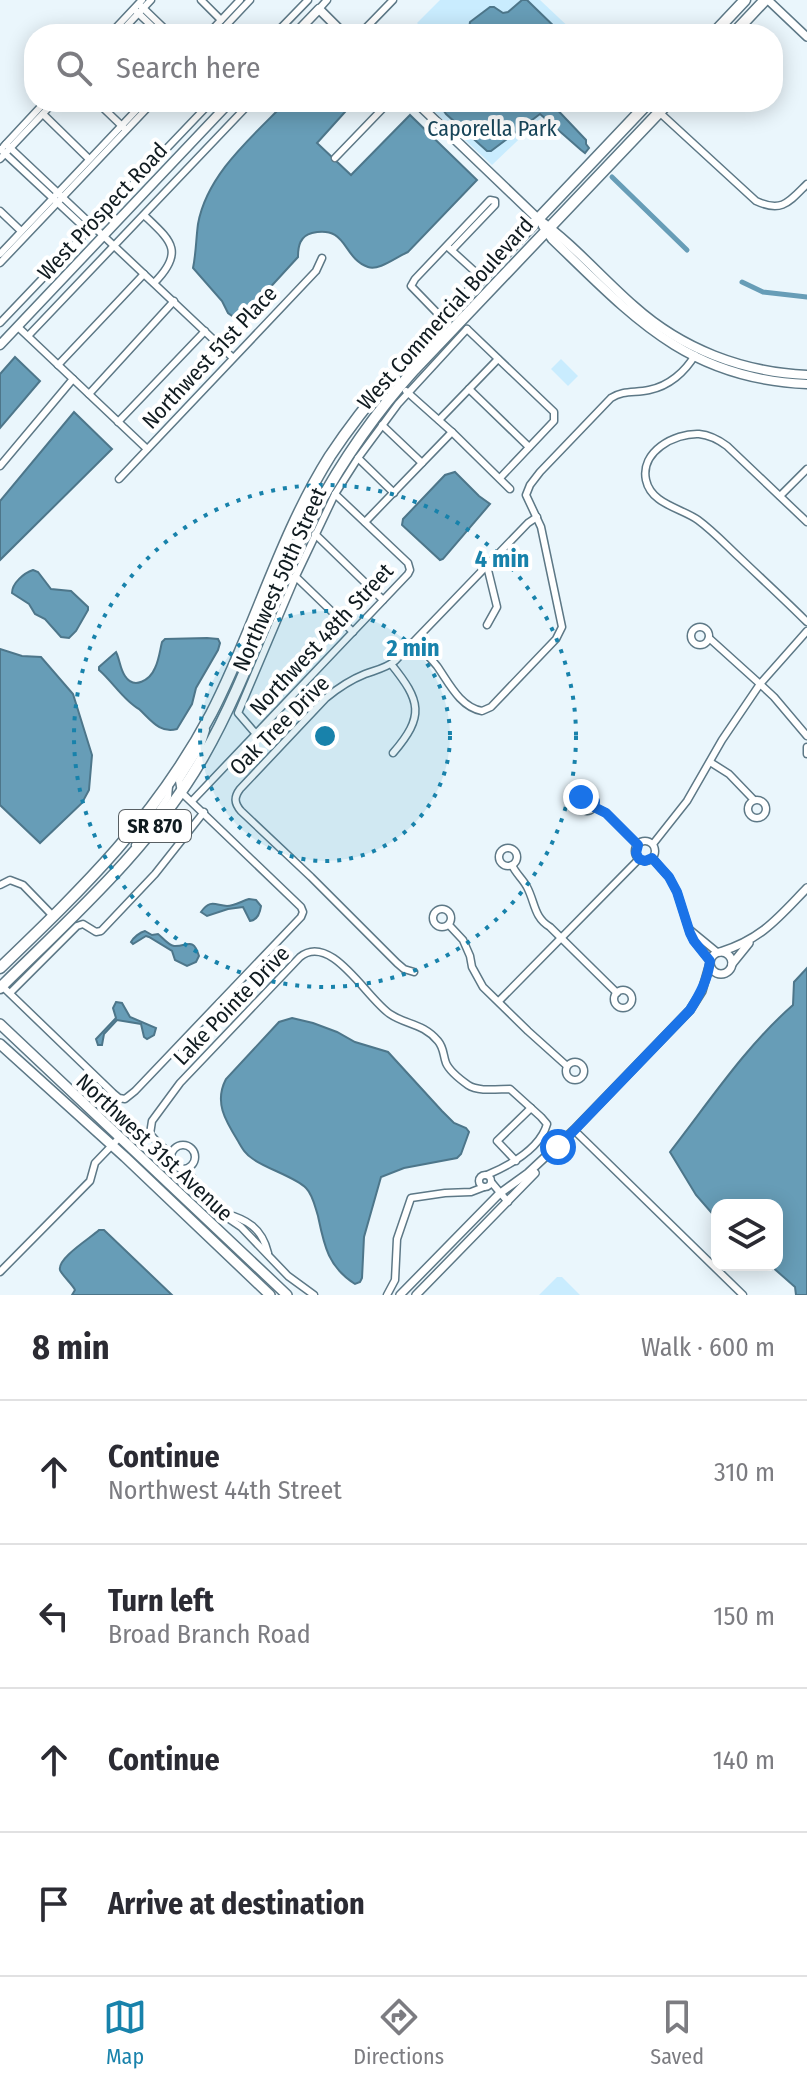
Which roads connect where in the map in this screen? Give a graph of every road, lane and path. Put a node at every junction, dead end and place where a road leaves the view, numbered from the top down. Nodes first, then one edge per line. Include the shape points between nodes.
1 (151, 0) edge
2 (201, 0) edge
3 (240, 0) edge
4 (250, 0) edge
5 (308, 0) edge
6 (327, 0) edge
7 (393, 0) edge
8 (745, 0) edge
9 (767, 0) edge
10 (139, 7) edge
11 (319, 9) junction
12 (221, 20) junction
13 (121, 24) edge
14 (126, 24) edge
15 (152, 24) edge
16 (159, 24) edge
17 (217, 24) edge
18 (227, 24) edge
19 (285, 24) edge
20 (305, 24) edge
21 (334, 24) edge
22 (370, 24) edge
23 (722, 24) edge
24 (743, 24) edge
25 (807, 37) edge
26 (36, 112) edge
27 (107, 112) edge
28 (136, 112) edge
29 (142, 112) edge
30 (201, 112) edge
31 (221, 112) edge
32 (242, 112) edge
33 (379, 112) edge
34 (426, 112) edge
35 (639, 112) edge
36 (646, 112) edge
37 (655, 112) edge
38 (664, 112) edge
39 (43, 114) joint
40 (124, 128) junction
41 (3, 151) edge
42 (335, 158) dead end
43 (89, 159) junction
44 (601, 173) junction
45 (807, 184) edge
46 (57, 198) junction
47 (0, 211) edge
48 (144, 215) junction
49 (538, 219) junction
50 (90, 228) junction
51 (548, 229) junction
52 (21, 231) junction
53 (103, 236) junction
54 (114, 246) junction
55 (450, 248) junction
56 (0, 254) edge
57 (322, 258) dead end
58 (0, 263) edge
59 (144, 274) junction
60 (482, 278) junction
61 (154, 283) junction
62 (174, 301) junction
63 (443, 319) junction
64 (0, 323) edge
65 (18, 327) junction
66 (462, 328) junction
67 (205, 331) junction
68 (4, 334) edge
69 (28, 336) junction
70 (0, 345) edge
71 (696, 353) junction
72 (233, 358) junction
73 (498, 359) junction
74 (58, 365) junction
75 (807, 375) edge
76 (73, 379) junction
77 (807, 384) edge
78 (469, 389) junction
79 (404, 390) junction
80 (89, 394) junction
81 (439, 420) junction
82 (118, 422) junction
83 (382, 425) junction
84 (452, 432) junction
85 (529, 447) junction
86 (147, 449) junction
87 (358, 458) junction
88 (422, 463) junction
89 (0, 466) edge
90 (807, 469) edge
91 (500, 478) junction
92 (119, 479) dead end
93 (510, 489) dead end
94 (394, 493) junction
95 (335, 494) junction
96 (780, 496) junction
97 (537, 517) junction
98 (365, 522) junction
99 (807, 522) edge
100 (315, 534) junction
101 (274, 566) junction
102 (487, 566) junction
103 (292, 572) junction
104 (383, 600) junction
105 (807, 622) edge
106 (487, 625) dead end
107 (807, 631) edge
108 (353, 632) junction
109 (709, 638) dead end
110 (414, 642) junction
111 (391, 664) junction
112 (760, 684) junction
113 (211, 713) junction
114 (256, 734) junction
115 (807, 736) edge
116 (807, 747) edge
117 (393, 753) dead end
118 (807, 754) edge
119 (710, 762) junction
120 (169, 784) junction
121 (181, 792) junction
122 (754, 800) dead end
123 (192, 801) junction
124 (594, 807) dead end
125 (204, 812) junction
126 (653, 844) junction
127 (638, 845) junction
128 (652, 858) junction
129 (128, 859) junction
130 (639, 859) junction
131 (512, 865) dead end
132 (0, 885) edge
133 (807, 888) edge
134 (53, 916) junction
135 (449, 925) dead end
136 (560, 939) junction
137 (753, 939) junction
138 (700, 944) junction
139 (719, 952) junction
140 (710, 962) junction
141 (732, 964) junction
142 (0, 968) edge
143 (414, 972) dead end
144 (723, 974) junction
145 (4, 989) edge
146 (702, 991) junction
147 (617, 993) dead end
148 (499, 1001) junction
149 (0, 1024) edge
150 (0, 1044) edge
151 (567, 1066) dead end
152 (531, 1108) junction
153 (574, 1130) junction
154 (120, 1137) junction
155 (112, 1145) junction
156 (171, 1157) junction
157 (516, 1161) junction
158 (190, 1166) junction
159 (180, 1168) junction
160 (163, 1177) junction
161 (192, 1177) junction
162 (490, 1183) junction
163 (508, 1202) junction
164 (0, 1272) edge
165 (270, 1295) edge
166 (287, 1295) edge
167 (314, 1295) edge
168 (387, 1295) edge
169 (400, 1295) edge
170 (416, 1295) edge
171 (743, 1295) edge

1 - 10 street
2 - 12 street
3 - 12 street
4 - 18 street
5 - 19 street
6 - 11 street
7 - 22 street
8 - 23 highway
9 - 24 highway
9 - 25 street
10 - 13 street
10 - 14 street
10 - 15 street
10 - 16 street
11 - 20 main road
11 - 21 main road
12 - 17 street
26 - 41 street
27 - 40 street
28 - 40 street
29 - 40 street
30 - 50 street
31 - 53 main road, West Prospect Road
32 - 48 street
33 - 42 street
34 - 49 main road
35 - 49 highway, West Commercial Boulevard / SR 870
36 - 44 highway
37 - 44 highway, West Commercial Boulevard / SR 870
38 - 45 street via 756,201 769,207 788,203
39 - 41 street
39 - 43 street
40 - 43 street
40 - 46 street
41 - 46 street
43 - 46 street
44 - 51 highway, West Commercial Boulevard / SR 870
46 - 50 street
46 - 52 street
46 - 58 street
47 - 52 street
48 - 54 street
48 - 61 street via 173,250
49 - 51 main road
49 - 60 highway, West Commercial Boulevard / SR 870
50 - 53 street
50 - 64 street
51 - 66 highway, West Commercial Boulevard / SR 870
51 - 71 main road via 562,249 639,321 667,342
52 - 56 street
53 - 54 street
53 - 65 main road, West Prospect Road
54 - 59 street
54 - 69 street
55 - 55 street via 495,205 495,201 490,200
55 - 60 street
55 - 63 street via 411,286
57 - 72 street, Northwest 51st Place via 316,271
59 - 61 street
59 - 74 street
60 - 63 highway, West Commercial Boulevard / SR 870
61 - 62 street
62 - 67 street
62 - 80 street
63 - 79 highway via 441,331 411,364
63 - 101 highway, West Commercial Boulevard / SR 870 via 342,438
65 - 68 main road, West Prospect Road
65 - 69 street
66 - 73 street
66 - 79 highway, West Commercial Boulevard / SR 870
67 - 72 street
67 - 82 street
68 - 70 main road, West Prospect Road
69 - 74 street
71 - 75 main road via 751,368
71 - 77 main road via 740,374
71 - 97 street via 670,381 611,398 544,467 526,495
72 - 86 street, Northwest 51st Place
73 - 78 street
73 - 85 street via 554,412 554,421
74 - 76 street
76 - 80 street
76 - 89 street
78 - 81 street
78 - 85 street
79 - 81 street
79 - 83 street, Northwest 50th Street
79 - 103 highway, West Commercial Boulevard / SR 870 via 376,416 337,473 312,517
80 - 82 street
81 - 84 street
82 - 86 street
83 - 87 street, Northwest 50th Street
83 - 88 street
84 - 88 street
84 - 91 street
85 - 91 street
86 - 92 street, Northwest 51st Place
87 - 94 street
87 - 95 street, Northwest 50th Street
88 - 94 street
90 - 96 street
91 - 93 street
94 - 98 street
95 - 98 street
95 - 100 street, Northwest 50th Street
96 - 99 street
96 - 105 street via 727,446 706,435 665,443 645,469 655,497 706,526
97 - 102 street, Oak Tree Drive
97 - 110 street via 562,627 491,707 472,708
98 - 104 street, Northwest 48th Street via 410,570
100 - 103 street, Northwest 50th Street
100 - 104 street
101 - 103 street
101 - 113 highway, West Commercial Boulevard / SR 870
102 - 106 street via 497,607
102 - 110 street, Oak Tree Drive
103 - 108 street
103 - 114 street, Northwest 50th Street via 238,713
103 - 121 highway, West Commercial Boulevard / SR 870 via 223,721
104 - 108 street, Northwest 48th Street
107 - 112 street
108 - 114 street, Northwest 48th Street
109 - 112 street
110 - 111 street, Oak Tree Drive
111 - 117 street via 416,706 411,727
111 - 143 street, Oak Tree Drive via 330,694 235,800 387,954
112 - 115 street
112 - 119 street
113 - 120 highway, West Commercial Boulevard / SR 870
113 - 121 street, West Commercial Boulevard via 201,746 179,781
114 - 123 street, Northwest 48th Street
116 - 118 street
119 - 122 street
119 - 126 street
120 - 129 street, West Commercial Boulevard via 168,797
120 - 134 highway, West Commercial Boulevard / SR 870 via 117,850
121 - 123 street
121 - 129 highway, West Commercial Boulevard / SR 870
123 - 125 street
124 - 127 street
125 - 145 street via 101,931 77,926
125 - 145 street via 303,912 129,1097 113,1093
126 - 127 street
126 - 128 street
127 - 130 street
128 - 130 street
128 - 138 street via 669,877
129 - 145 highway, West Commercial Boulevard / SR 870
130 - 136 street
131 - 136 street via 543,923
132 - 134 street via 20,883
133 - 137 street
134 - 142 highway, West Commercial Boulevard / SR 870
135 - 148 street via 463,940 483,987
136 - 147 street
136 - 148 street
137 - 139 street
137 - 141 street
138 - 139 street
138 - 140 street
139 - 140 street
139 - 141 street via 729,955
140 - 144 street via 714,972
140 - 146 street
141 - 144 street
144 - 146 street
146 - 153 street via 690,1010
148 - 151 street
149 - 154 main road, Northwest 31st Avenue
150 - 155 main road, Northwest 31st Avenue
152 - 156 street, Lake Pointe Drive via 510,1089 466,1084 447,1064 438,1041 390,1014 318,950 300,957 180,1083 152,1121 150,1134
152 - 157 street via 547,1124 545,1132
152 - 157 street via 497,1141
153 - 162 street via 528,1173
153 - 163 street
153 - 171 street
154 - 155 street
154 - 160 main road, Northwest 31st Avenue
155 - 164 street via 95,1163 90,1181
155 - 165 main road, Northwest 31st Avenue
156 - 158 street via 177,1146 189,1146 194,1154
156 - 159 street
156 - 160 street
157 - 162 street
158 - 159 street
158 - 161 street
159 - 160 street
159 - 161 street
160 - 166 main road, Northwest 31st Avenue
161 - 167 street via 219,1212 254,1226 269,1256
162 - 163 street
162 - 168 street via 471,1192 411,1198 397,1239 395,1280
162 - 169 street
163 - 170 street

